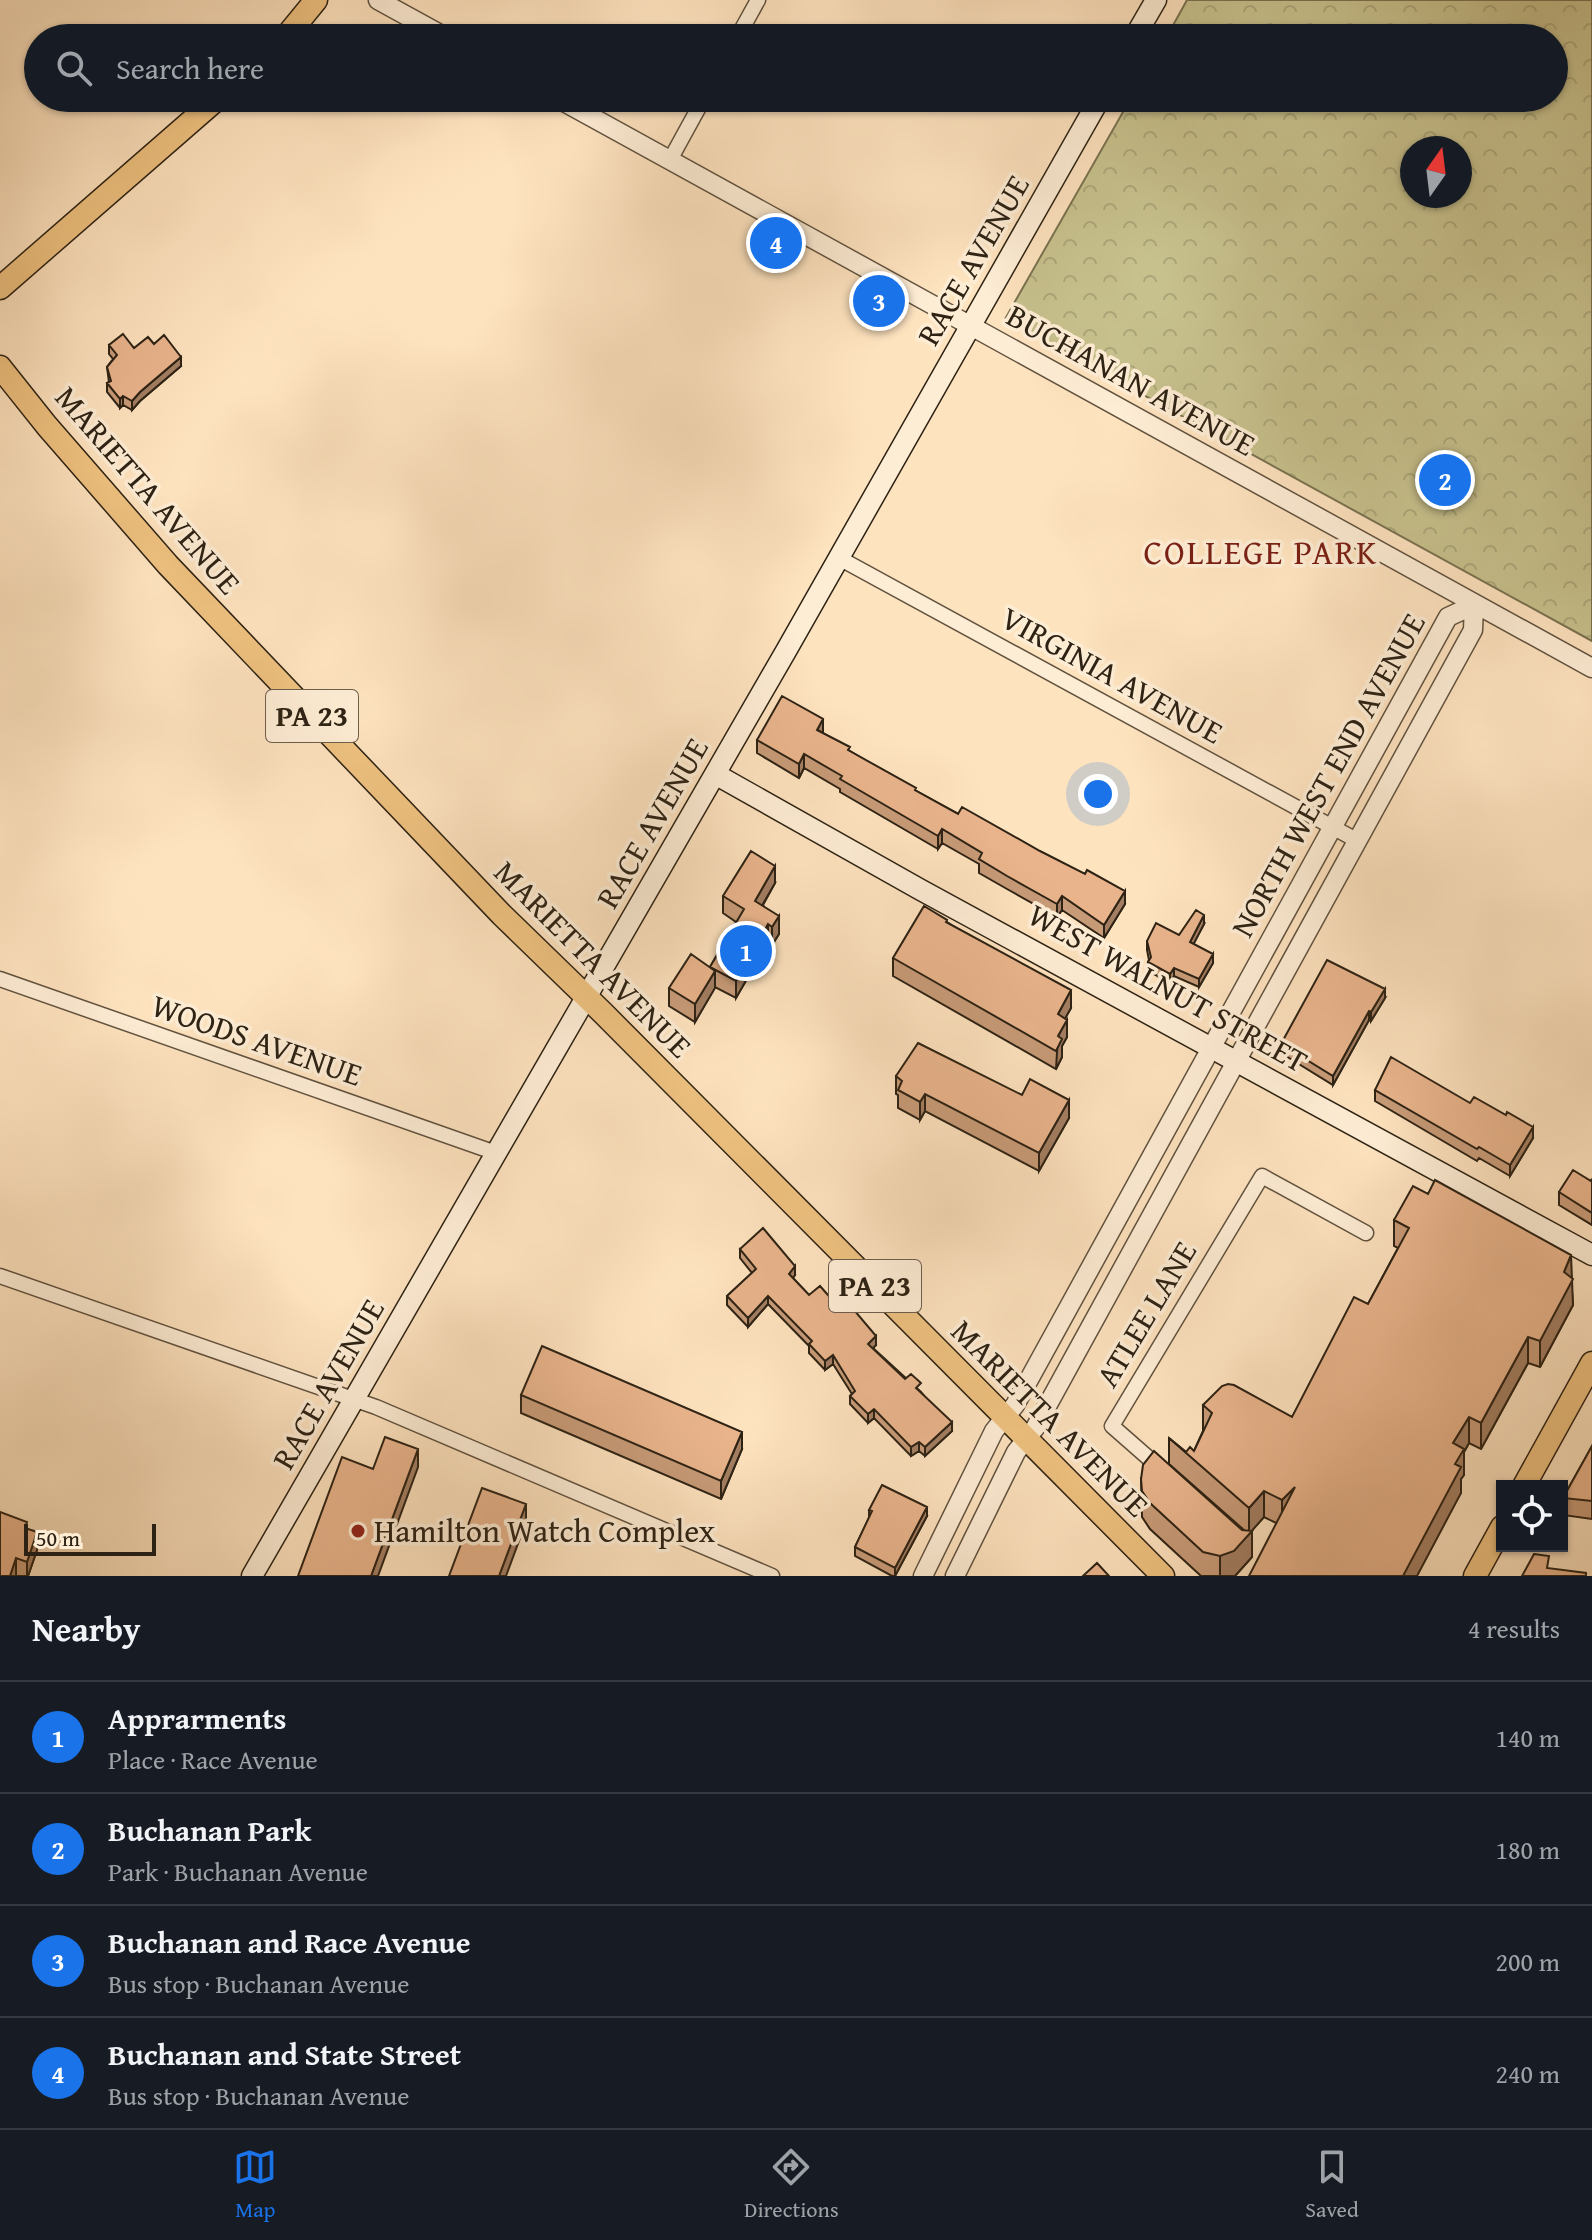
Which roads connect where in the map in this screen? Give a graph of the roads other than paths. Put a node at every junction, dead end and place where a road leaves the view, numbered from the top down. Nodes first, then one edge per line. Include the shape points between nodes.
1 (316, 0) edge
2 (378, 0) edge
3 (758, 0) edge
4 (1156, 0) edge
5 (296, 24) edge
6 (422, 24) edge
7 (745, 24) edge
8 (1142, 24) edge
9 (202, 112) edge
10 (583, 112) edge
11 (696, 112) edge
12 (1092, 112) edge
13 (670, 160) junction
14 (0, 288) edge
15 (970, 325) junction
16 (0, 367) edge
17 (839, 558) junction
18 (1474, 605) junction
19 (1592, 668) edge
20 (715, 774) junction
21 (1333, 827) junction
22 (1358, 841) junction
23 (0, 979) edge
24 (586, 998) junction
25 (1212, 1046) junction
26 (1237, 1060) junction
27 (496, 1153) junction
28 (1366, 1233) dead end
29 (1592, 1255) edge
30 (0, 1276) edge
31 (1592, 1363) edge
32 (354, 1399) junction
33 (1005, 1418) junction
34 (1026, 1439) junction
35 (1169, 1477) edge
36 (1527, 1480) edge
37 (1496, 1538) edge
38 (252, 1576) edge
39 (772, 1576) edge
40 (923, 1576) edge
41 (955, 1576) edge
42 (1163, 1576) edge
43 (1475, 1576) edge

1 - 5 main road
2 - 6 street
3 - 7 street
4 - 8 main road
9 - 14 main road
10 - 13 street, BUCHANAN AVENUE
11 - 13 street
12 - 15 main road, RACE AVENUE
13 - 15 street, BUCHANAN AVENUE
15 - 17 main road, RACE AVENUE
15 - 18 street, BUCHANAN AVENUE
16 - 24 main road, MARIETTA AVENUE / PA 23 via 168,565
17 - 20 main road, RACE AVENUE
17 - 21 street, VIRGINIA AVENUE
18 - 19 street, BUCHANAN AVENUE
18 - 21 street, NORTH WEST END AVENUE via 1448,617
18 - 22 street, NORTH WEST END AVENUE via 1473,630
20 - 24 main road, RACE AVENUE
20 - 25 main road, WEST WALNUT STREET
21 - 22 street, VIRGINIA AVENUE
21 - 25 street, NORTH WEST END AVENUE
22 - 26 street, NORTH WEST END AVENUE
23 - 27 street, WOODS AVENUE
24 - 27 main road, RACE AVENUE
24 - 33 main road, MARIETTA AVENUE / PA 23
25 - 26 main road, WEST WALNUT STREET
25 - 33 street, NORTH WEST END AVENUE
26 - 29 main road, WEST WALNUT STREET
26 - 34 street, NORTH WEST END AVENUE
27 - 32 main road, RACE AVENUE
28 - 35 street, ATLEE LANE via 1262,1176 1112,1426
30 - 32 street
31 - 36 main road
32 - 38 main road, RACE AVENUE
32 - 39 street
33 - 34 main road, MARIETTA AVENUE / PA 23
33 - 40 street, NORTH WEST END AVENUE
34 - 41 street, NORTH WEST END AVENUE
34 - 42 main road, MARIETTA AVENUE / PA 23
37 - 43 main road

